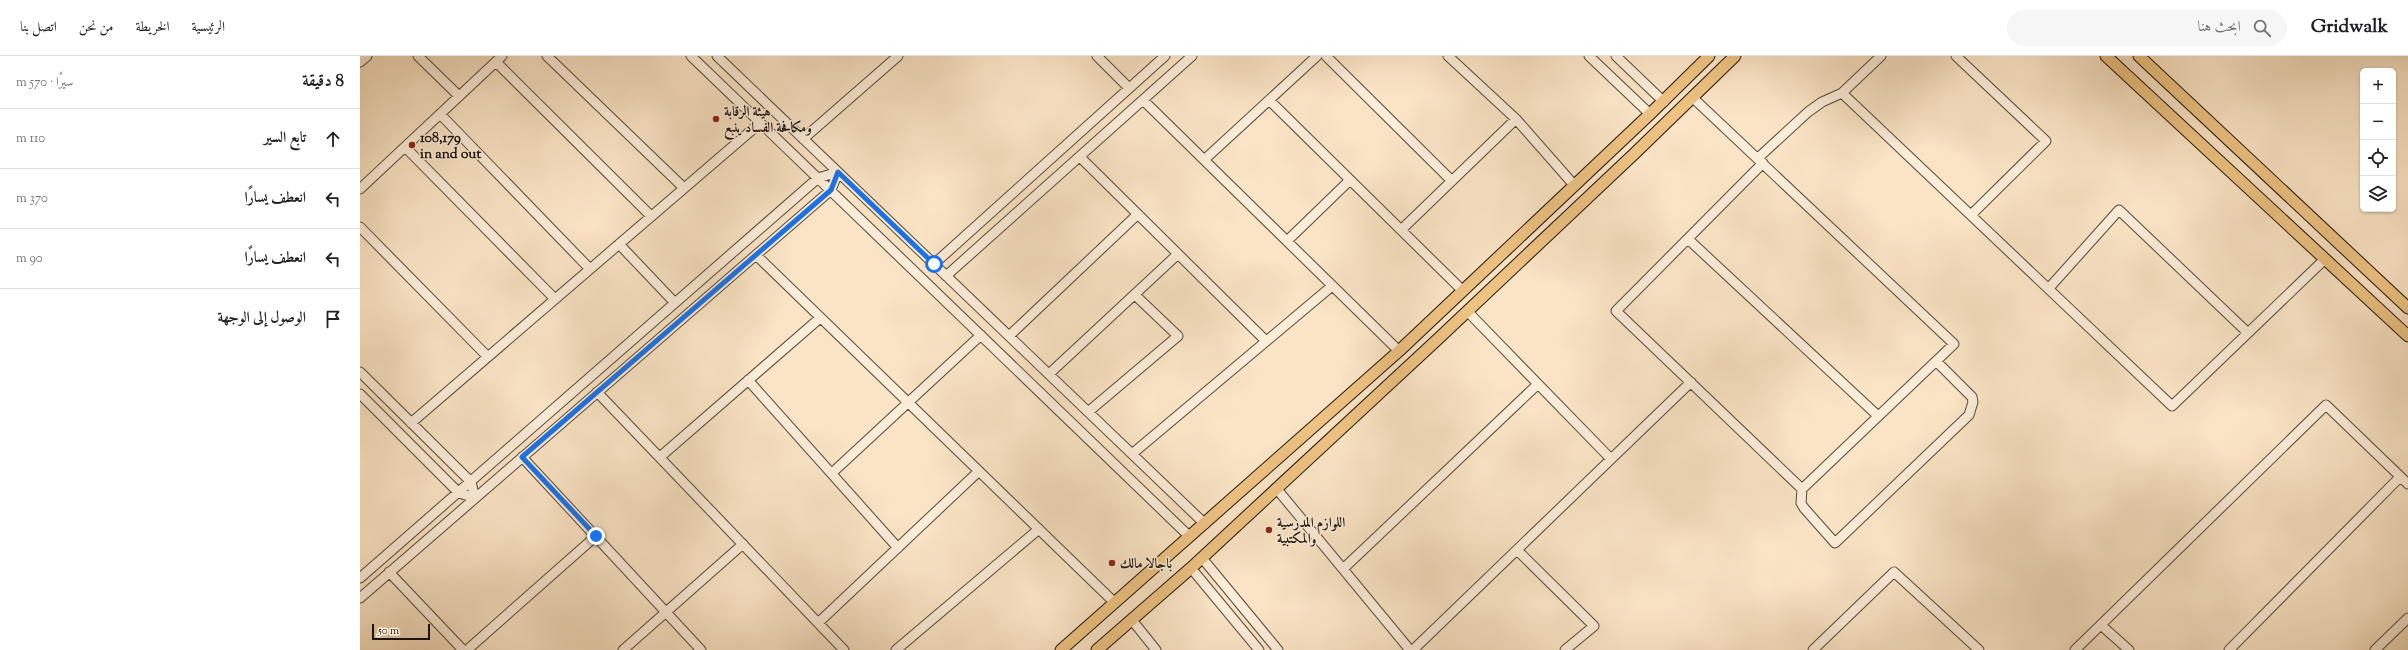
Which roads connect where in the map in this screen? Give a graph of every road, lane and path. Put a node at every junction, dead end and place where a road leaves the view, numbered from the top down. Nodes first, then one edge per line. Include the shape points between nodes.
1 (367, 56) edge
2 (418, 56) edge
3 (547, 56) edge
4 (691, 56) edge
5 (717, 56) edge
6 (898, 56) edge
7 (1097, 56) edge
8 (1165, 56) edge
9 (1192, 56) edge
10 (1317, 56) edge
11 (1326, 56) edge
12 (1448, 56) edge
13 (1589, 56) edge
14 (1616, 56) edge
15 (1709, 56) edge
16 (1735, 56) edge
17 (1881, 56) edge
18 (1956, 56) edge
19 (2106, 56) edge
20 (2139, 56) edge
21 (499, 59) edge
22 (360, 62) edge
23 (1129, 88) junction
24 (1842, 93) junction
25 (459, 96) junction
26 (1692, 98) junction
27 (1143, 100) junction
28 (1270, 100) junction
29 (1664, 102) junction
30 (440, 114) junction
31 (1650, 114) junction
32 (1516, 120) junction
33 (760, 123) junction
34 (803, 139) junction
35 (405, 147) junction
36 (1080, 157) junction
37 (1204, 160) junction
38 (1761, 161) junction
39 (838, 172) junction
40 (818, 178) junction
41 (1350, 180) junction
42 (1452, 181) junction
43 (1574, 185) junction
44 (684, 188) junction
45 (360, 189) edge
46 (831, 190) junction
47 (1138, 214) junction
48 (1972, 214) junction
49 (651, 216) junction
50 (360, 227) edge
51 (1400, 230) junction
52 (1688, 239) junction
53 (1287, 241) junction
54 (618, 244) junction
55 (1178, 254) junction
56 (756, 255) junction
57 (2325, 258) junction
58 (934, 264) junction
59 (590, 269) junction
60 (946, 276) junction
61 (1332, 286) junction
62 (2049, 288) junction
63 (1462, 291) junction
64 (1135, 295) junction
65 (555, 299) junction
66 (675, 303) junction
67 (2408, 308) edge
68 (1467, 312) junction
69 (820, 318) junction
70 (2248, 333) junction
71 (981, 335) junction
72 (1009, 336) junction
73 (2408, 336) edge
74 (1266, 341) junction
75 (1399, 351) junction
76 (488, 357) junction
77 (1936, 360) junction
78 (360, 372) edge
79 (1049, 374) junction
80 (748, 380) junction
81 (1691, 382) junction
82 (1538, 384) junction
83 (597, 392) junction
84 (360, 394) edge
85 (909, 403) junction
86 (1088, 412) junction
87 (1877, 415) junction
88 (411, 423) junction
89 (1132, 454) junction
90 (522, 457) junction
91 (660, 457) junction
92 (1611, 459) junction
93 (979, 471) junction
94 (832, 473) junction
95 (2400, 477) junction
96 (471, 482) junction
97 (2408, 484) edge
98 (1276, 488) junction
99 (1802, 489) junction
100 (459, 493) junction
101 (475, 498) junction
102 (1205, 524) junction
103 (1039, 529) junction
104 (596, 536) junction
105 (1190, 537) junction
106 (743, 544) junction
107 (898, 548) junction
108 (1517, 550) junction
109 (1202, 558) junction
110 (1191, 568) junction
111 (1343, 569) junction
112 (389, 572) junction
113 (360, 578) edge
114 (360, 598) edge
115 (1115, 602) junction
116 (666, 612) junction
117 (2408, 618) edge
118 (1132, 620) junction
119 (818, 623) junction
120 (2101, 625) junction
121 (1819, 648) edge
122 (463, 650) edge
123 (467, 650) edge
124 (623, 650) edge
125 (702, 650) edge
126 (844, 650) edge
127 (896, 650) edge
128 (1061, 650) edge
129 (1097, 650) edge
130 (1156, 650) edge
131 (1259, 650) edge
132 (1278, 650) edge
133 (1412, 650) edge
134 (1565, 650) edge
135 (1979, 650) edge
136 (2075, 650) edge
137 (2129, 650) edge
138 (2229, 650) edge
139 (2375, 650) edge

1 - 22 street
2 - 25 street
3 - 44 street
4 - 33 street
5 - 34 street
6 - 34 street
7 - 23 street
8 - 23 street
9 - 27 street
10 - 28 street
11 - 42 street
12 - 32 street
13 - 31 street
14 - 29 street
15 - 29 main road
16 - 26 main road
17 - 24 street
18 - 48 street via 2046,141
19 - 57 main road
20 - 67 main road
21 - 25 street
21 - 49 street
23 - 58 street
24 - 38 street via 1808,112
24 - 48 street
25 - 30 street
26 - 38 street
26 - 68 main road
27 - 36 street
27 - 37 street
28 - 37 street
28 - 41 street
29 - 31 main road
30 - 35 street
30 - 59 street
31 - 43 main road
32 - 42 street
32 - 43 street
33 - 40 street
33 - 44 street
34 - 39 street
35 - 45 street
35 - 65 street
36 - 47 street
36 - 60 street
37 - 53 street
38 - 52 street
38 - 77 street via 1954,344
39 - 40 street
39 - 46 street
39 - 58 street
40 - 46 street
40 - 66 street
41 - 51 street
41 - 53 street
42 - 51 street
43 - 63 main road
44 - 49 street
46 - 56 street
46 - 71 street
47 - 55 street
47 - 72 street
48 - 62 street
49 - 54 street
50 - 76 street
51 - 63 street
52 - 81 street via 1616,311
52 - 87 street
53 - 61 street
54 - 59 street
54 - 66 street
55 - 64 street
55 - 74 street
56 - 69 street
56 - 83 street
57 - 70 street
57 - 73 main road
58 - 60 street
59 - 65 street
60 - 72 street
61 - 74 street
61 - 75 street
62 - 70 street via 2172,406
62 - 70 street via 2120,210
63 - 75 main road
64 - 79 street
64 - 86 street via 1178,336
65 - 76 street
66 - 96 street
68 - 82 street
68 - 98 main road
69 - 80 street
69 - 85 street
71 - 85 street
71 - 105 street
72 - 79 street
74 - 89 street
75 - 102 main road
76 - 88 street
77 - 87 street
77 - 99 street via 1972,397 1969,414 1835,543 1804,508 1801,503
78 - 88 street
79 - 86 street
80 - 91 street
80 - 94 street
81 - 92 street
81 - 99 street
82 - 92 street
82 - 111 street
83 - 90 street
83 - 91 street
84 - 100 street
85 - 93 street
85 - 94 street
86 - 89 street
87 - 99 street
88 - 96 street
89 - 102 street
90 - 101 street
90 - 104 street
91 - 106 street
92 - 108 street
93 - 103 street
93 - 107 street
94 - 107 street
95 - 97 street
95 - 120 street via 2326,405
95 - 138 street
96 - 100 street
96 - 101 street
98 - 109 main road
98 - 111 street
100 - 101 street
100 - 113 street
101 - 112 street
102 - 105 main road
103 - 115 street
103 - 127 street
104 - 116 street
104 - 123 street
105 - 115 main road
106 - 116 street
106 - 119 street
107 - 119 street
108 - 133 street
108 - 134 street via 1594,626
109 - 110 main road
109 - 132 street
110 - 118 main road
110 - 131 street
111 - 133 street
112 - 114 street
112 - 122 street
115 - 128 main road
116 - 124 street
116 - 125 street
117 - 139 street
118 - 129 main road
118 - 130 street
119 - 126 street
120 - 136 street
120 - 137 street
121 - 135 street via 1894,572

